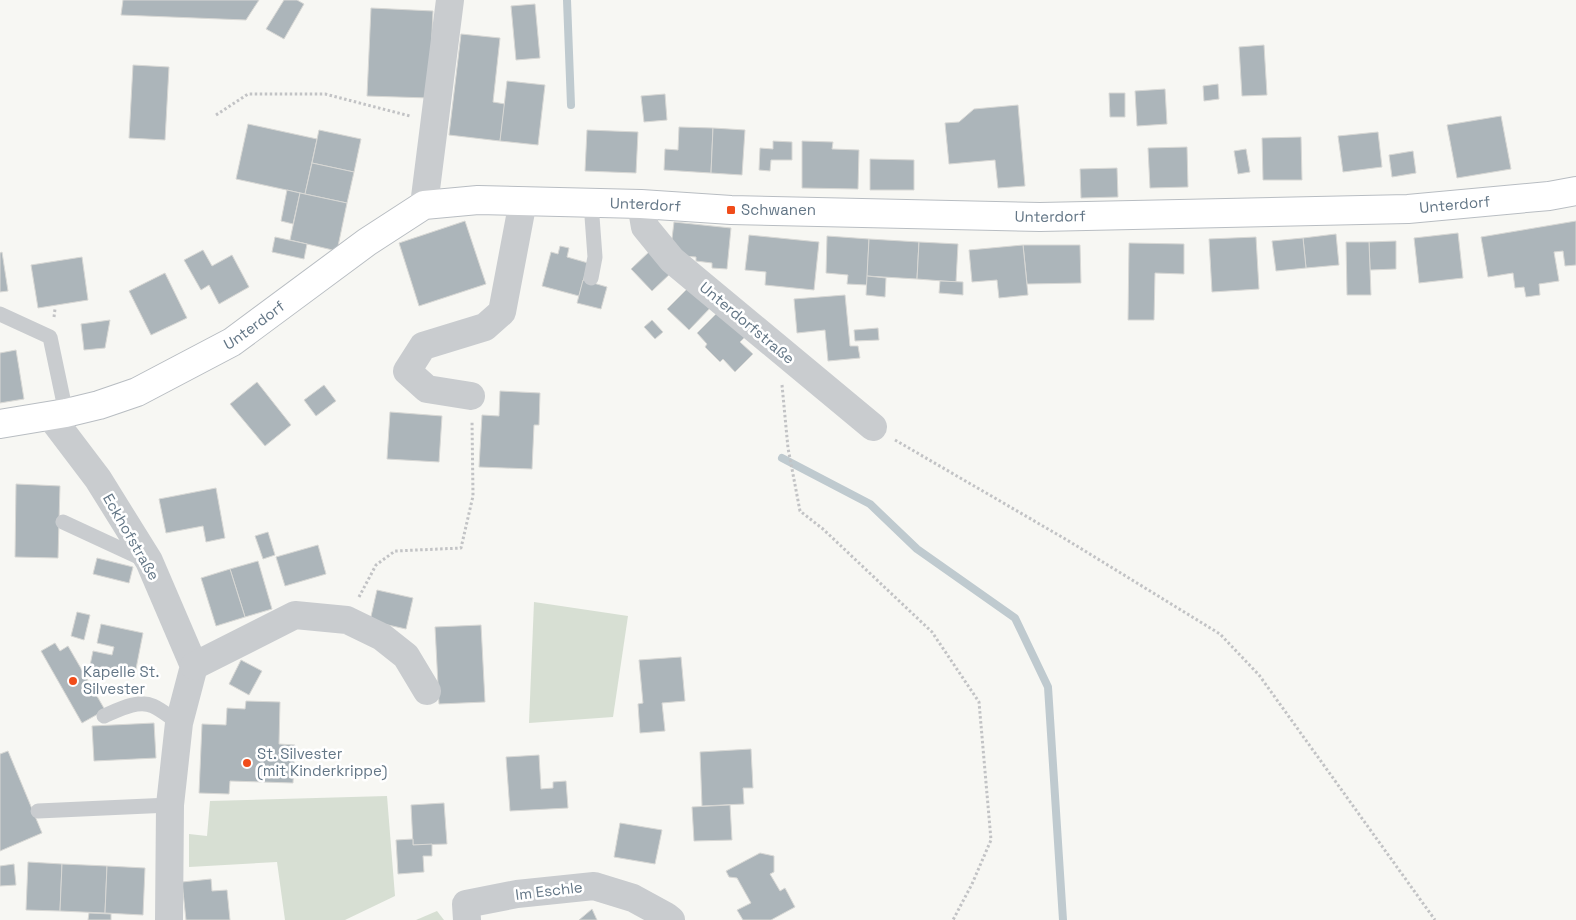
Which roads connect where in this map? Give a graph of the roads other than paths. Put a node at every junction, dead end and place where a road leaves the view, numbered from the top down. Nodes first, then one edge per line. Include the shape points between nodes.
1 (450, 0) edge
2 (1576, 191) edge
3 (523, 201) junction
4 (591, 203) junction
5 (641, 204) junction
6 (424, 205) junction
7 (591, 278) dead end
8 (0, 314) edge
9 (471, 396) road end
10 (59, 415) junction
11 (0, 424) edge
12 (873, 427) road end
13 (63, 522) dead end
14 (148, 561) junction
15 (194, 666) junction
16 (427, 691) dead end
17 (104, 716) dead end
18 (179, 724) junction
19 (170, 805) junction
20 (38, 811) dead end
21 (169, 920) edge
22 (467, 920) edge
23 (670, 920) edge

1 - 6 street
2 - 5 street, Unterdorf via 1408,209 1040,217 731,210
3 - 4 street, Unterdorf
3 - 6 street, Unterdorf via 478,200
3 - 9 street via 502,312 484,327 423,346 407,371 428,389
4 - 5 street, Unterdorf
4 - 7 lane via 595,257
5 - 12 street, Unterdorfstraße via 645,227 672,260
6 - 10 street, Unterdorf via 367,242 232,342 137,392
8 - 10 lane via 50,337
10 - 11 street, Unterdorf
10 - 14 street, Eckhofstraße
13 - 14 lane
14 - 15 street, Eckhofstraße
15 - 16 street via 296,615 347,620 382,637 406,656
15 - 18 street
17 - 18 lane via 143,704 153,706
18 - 19 street
19 - 20 lane
19 - 21 street
22 - 23 street, Im Eschle via 466,904 518,894 594,886 633,898

